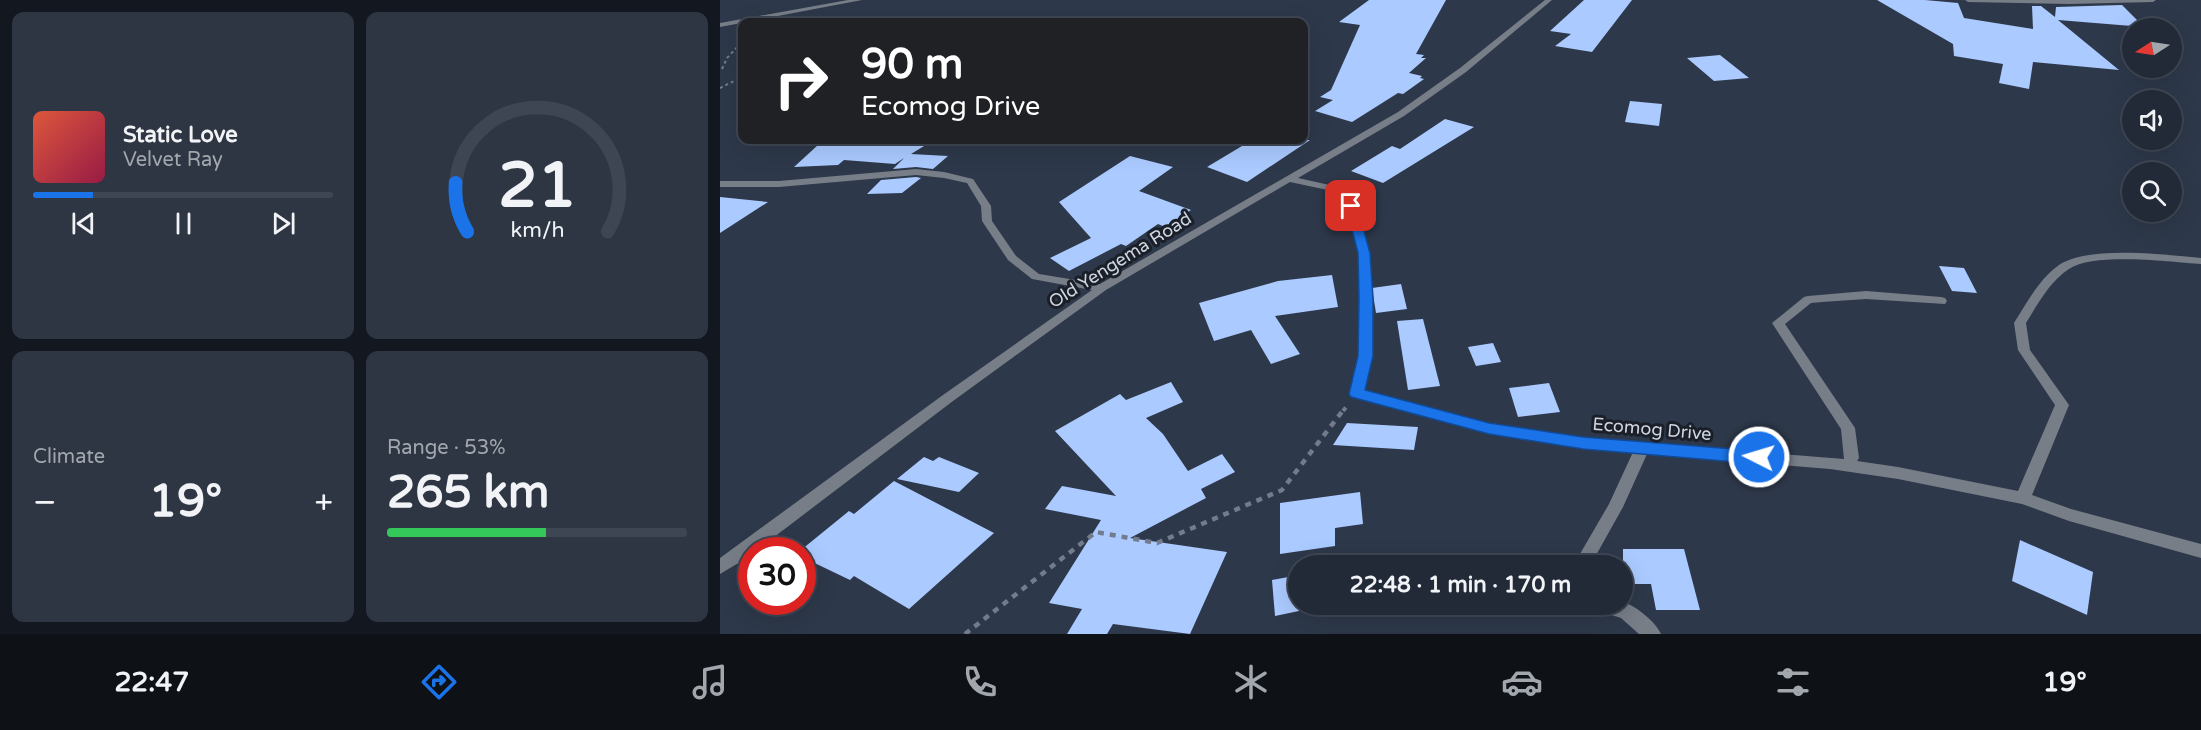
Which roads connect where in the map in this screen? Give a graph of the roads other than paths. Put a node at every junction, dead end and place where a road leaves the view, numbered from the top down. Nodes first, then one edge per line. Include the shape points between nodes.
1 (858, 0) edge
2 (1549, 0) edge
3 (1968, 0) edge
4 (2153, 0) edge
5 (762, 18) edge
6 (738, 23) edge
7 (720, 26) edge
8 (1288, 179) junction
9 (720, 184) edge
10 (2201, 261) edge
11 (1102, 288) junction
12 (1941, 301) dead end
13 (1642, 448) junction
14 (1847, 466) junction
15 (2023, 498) junction
16 (2201, 551) edge
17 (1587, 555) edge
18 (720, 567) edge
19 (1631, 615) edge
20 (1652, 634) edge

1 - 5 street
2 - 8 street, Old Yengema Road via 1401,114
3 - 4 street
6 - 7 street
8 - 11 street, Old Yengema Road
8 - 13 street, Ecomog Drive via 1340,190 1351,206 1364,253 1366,298 1365,356 1356,394 1489,429
9 - 11 street via 779,184 916,172 970,182 986,206 987,221 1012,258 1036,277
10 - 15 street via 2162,258 2073,262 2039,294 2020,323 2024,350 2062,405
11 - 18 street, Old Yengema Road
12 - 14 street via 1866,295 1822,298 1808,300 1778,323 1848,428 1852,458
13 - 14 street, Ecomog Drive
13 - 17 street
14 - 15 street, Ecomog Drive
15 - 16 street, Ecomog Drive via 2069,515
19 - 20 street

